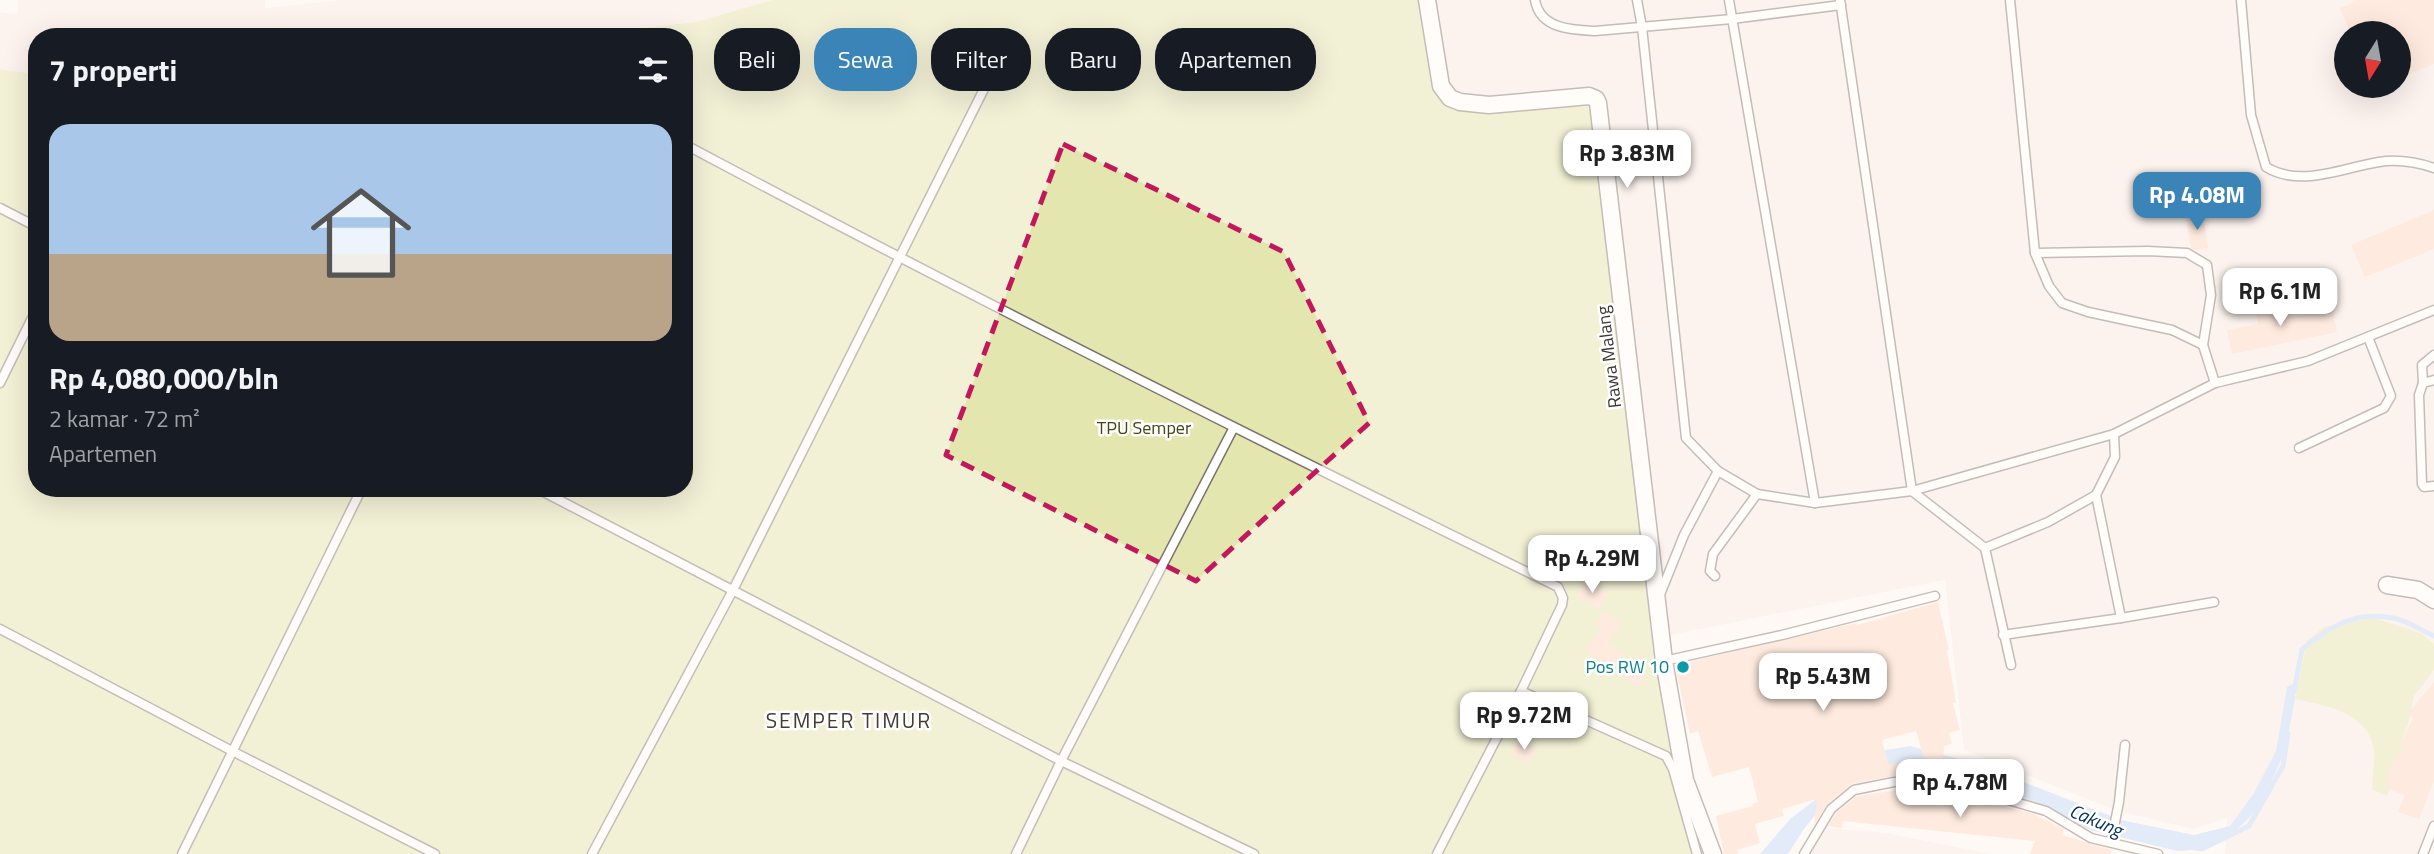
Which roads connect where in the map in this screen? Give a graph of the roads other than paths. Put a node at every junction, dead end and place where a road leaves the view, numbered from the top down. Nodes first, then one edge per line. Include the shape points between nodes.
1 (1427, 0) edge
2 (1535, 0) edge
3 (1637, 0) edge
4 (1729, 0) edge
5 (2010, 0) edge
6 (2241, 0) edge
7 (1841, 2) edge
8 (1732, 19) junction
9 (1642, 27) junction
10 (983, 91) edge
11 (693, 149) edge
12 (2434, 168) edge
13 (0, 208) edge
14 (28, 222) edge
15 (2035, 253) junction
16 (898, 258) junction
17 (2434, 310) edge
18 (28, 326) edge
19 (2368, 337) junction
20 (2203, 345) junction
21 (2434, 355) edge
22 (2434, 380) edge
23 (0, 383) edge
24 (2215, 383) junction
25 (2423, 383) junction
26 (1233, 429) junction
27 (2115, 434) junction
28 (2299, 447) dead end
29 (1718, 471) junction
30 (2434, 486) edge
31 (1912, 491) junction
32 (1757, 494) junction
33 (2096, 495) junction
34 (358, 497) edge
35 (553, 497) edge
36 (1815, 503) junction
37 (1985, 548) junction
38 (1715, 576) dead end
39 (2387, 585) dead end
40 (733, 590) junction
41 (1935, 596) dead end
42 (2434, 600) edge
43 (2214, 602) dead end
44 (1657, 603) junction
45 (2121, 618) junction
46 (0, 629) edge
47 (2003, 635) junction
48 (1664, 660) junction
49 (2011, 665) dead end
50 (1521, 691) junction
51 (2125, 745) dead end
52 (234, 752) junction
53 (1061, 761) junction
54 (2434, 826) edge
55 (2112, 839) junction
56 (1707, 853) edge
57 (182, 854) edge
58 (435, 854) edge
59 (592, 854) edge
60 (1016, 854) edge
61 (1254, 854) edge
62 (1437, 854) edge
63 (1804, 854) edge
64 (2158, 854) edge
65 (2423, 854) edge

1 - 44 street, Rawa Malang via 1441,86 1450,98 1489,105 1589,96 1598,103
2 - 9 lane via 1536,9 1553,26 1595,31
3 - 9 lane
4 - 8 lane
5 - 15 lane
6 - 12 lane via 2251,116 2266,167 2303,178 2382,161 2412,161
7 - 8 lane
7 - 31 lane
8 - 9 lane
8 - 36 lane
9 - 29 lane via 1686,438
10 - 16 lane
11 - 16 lane
13 - 14 lane
15 - 20 lane via 2062,303 2172,330
15 - 20 lane via 2148,251 2187,253 2201,260 2207,265 2211,295
16 - 26 lane
16 - 40 lane
17 - 19 lane
18 - 23 lane
19 - 24 lane via 2308,361
19 - 28 lane via 2391,396 2389,403
20 - 24 lane
21 - 25 lane via 2422,365
22 - 25 lane
24 - 27 lane
25 - 30 lane via 2418,395 2422,484
26 - 50 lane via 1558,587 1562,605
26 - 53 lane
27 - 31 lane
27 - 33 lane via 2115,457
29 - 32 lane
29 - 44 lane via 1684,535
31 - 36 lane
31 - 37 lane
32 - 36 lane
32 - 38 lane via 1713,554 1710,571
33 - 37 lane via 2048,522
33 - 45 lane
34 - 52 lane
35 - 40 lane
37 - 47 lane
39 - 42 street via 2418,590
40 - 53 lane
40 - 59 lane
41 - 48 lane
43 - 45 lane
44 - 48 street, Rawa Malang
45 - 47 lane
46 - 52 lane
47 - 49 lane
48 - 56 street, Rawa Malang via 1685,780
50 - 56 lane via 1666,756
50 - 62 lane
51 - 55 lane
52 - 57 lane
52 - 58 lane
53 - 60 lane
53 - 61 lane
54 - 65 lane
55 - 63 lane via 2091,838 2046,811 1964,787 1918,780 1854,790 1831,809
55 - 64 lane

